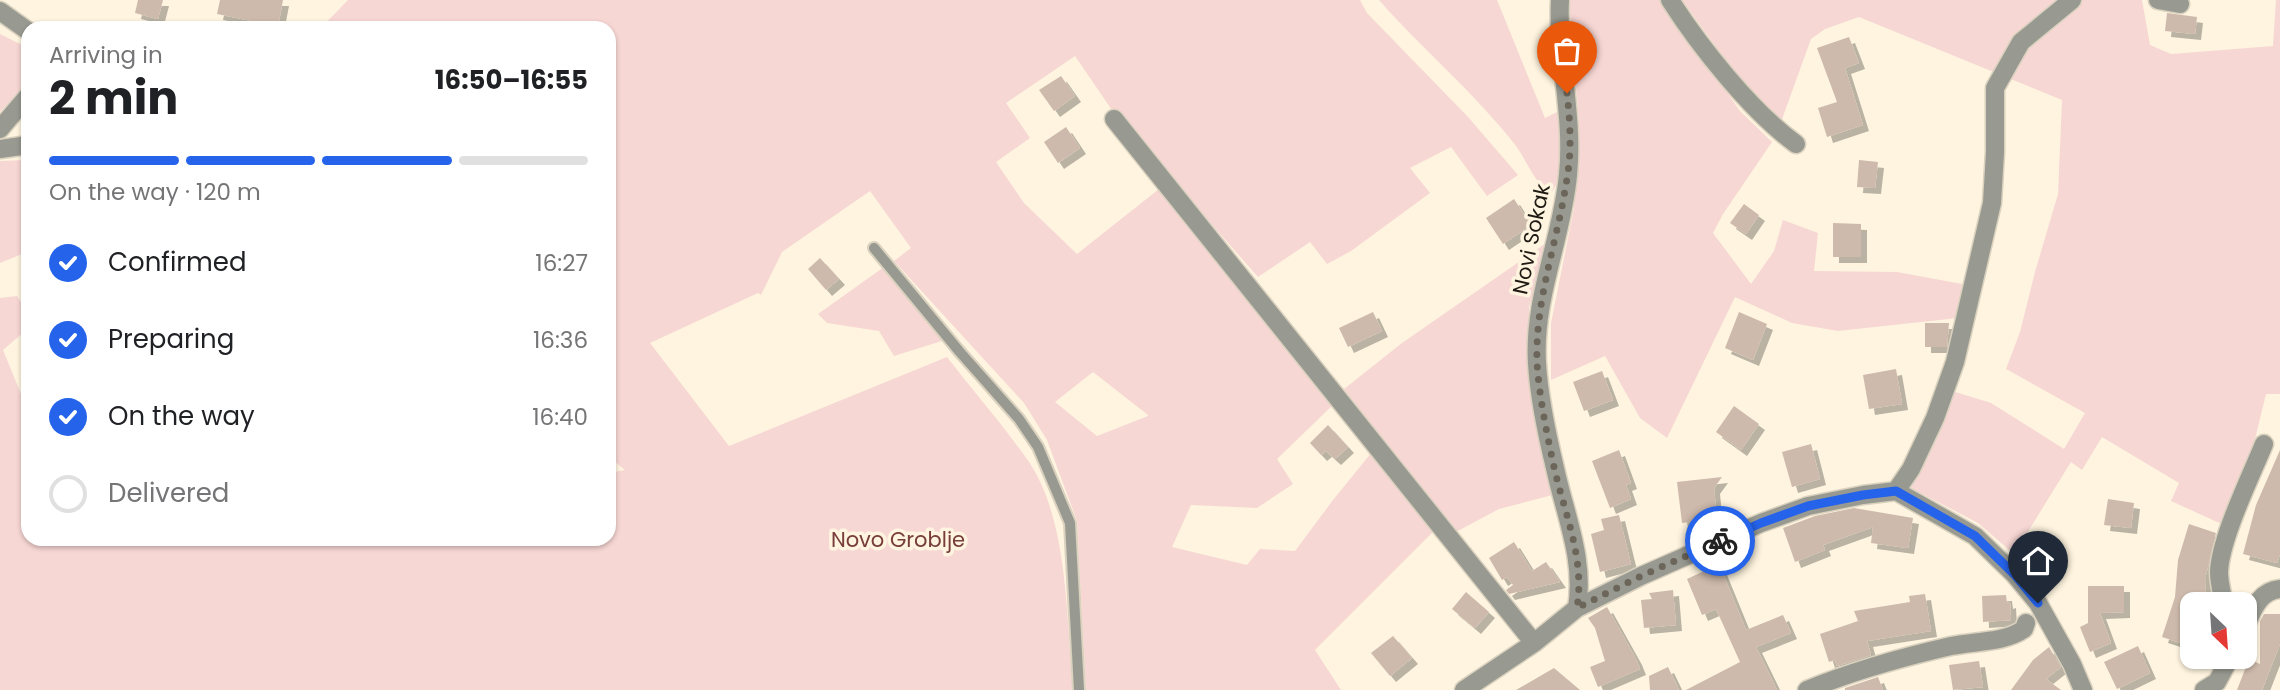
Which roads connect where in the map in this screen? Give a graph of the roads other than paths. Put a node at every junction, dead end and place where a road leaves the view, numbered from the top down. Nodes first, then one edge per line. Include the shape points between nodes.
1 (1560, 0) edge
2 (1670, 0) edge
3 (2072, 0) edge
4 (2158, 0) edge
5 (2180, 4) dead end
6 (0, 11) edge
7 (21, 26) edge
8 (21, 104) edge
9 (1114, 119) dead end
10 (0, 129) edge
11 (1796, 144) dead end
12 (21, 146) edge
13 (0, 149) edge
14 (874, 248) dead end
15 (2264, 444) dead end
16 (1896, 491) junction
17 (2280, 589) edge
18 (2222, 592) edge
19 (2258, 602) edge
20 (1577, 608) junction
21 (2026, 623) dead end
22 (1534, 643) junction
23 (2224, 669) edge
24 (1079, 690) edge
25 (1464, 690) edge
26 (1807, 690) edge
27 (2083, 690) edge
28 (2204, 690) edge

1 - 20 street, Novi Sokak via 1569,114 1568,175 1541,297 1537,364 1554,468 1576,546
2 - 11 street via 1727,76
3 - 16 street via 2021,42 1995,88 1992,203 1955,362 1935,418
4 - 5 street
6 - 7 street
8 - 10 street
9 - 22 street
12 - 13 street
14 - 24 lane via 1038,447 1070,523
15 - 18 street via 2221,557
16 - 20 street via 1808,506 1761,523
16 - 27 street via 1975,536 2015,575 2038,603
17 - 19 street
20 - 22 street
21 - 26 street via 2024,629 2006,637 1922,653
22 - 25 street
23 - 28 street via 2217,682

